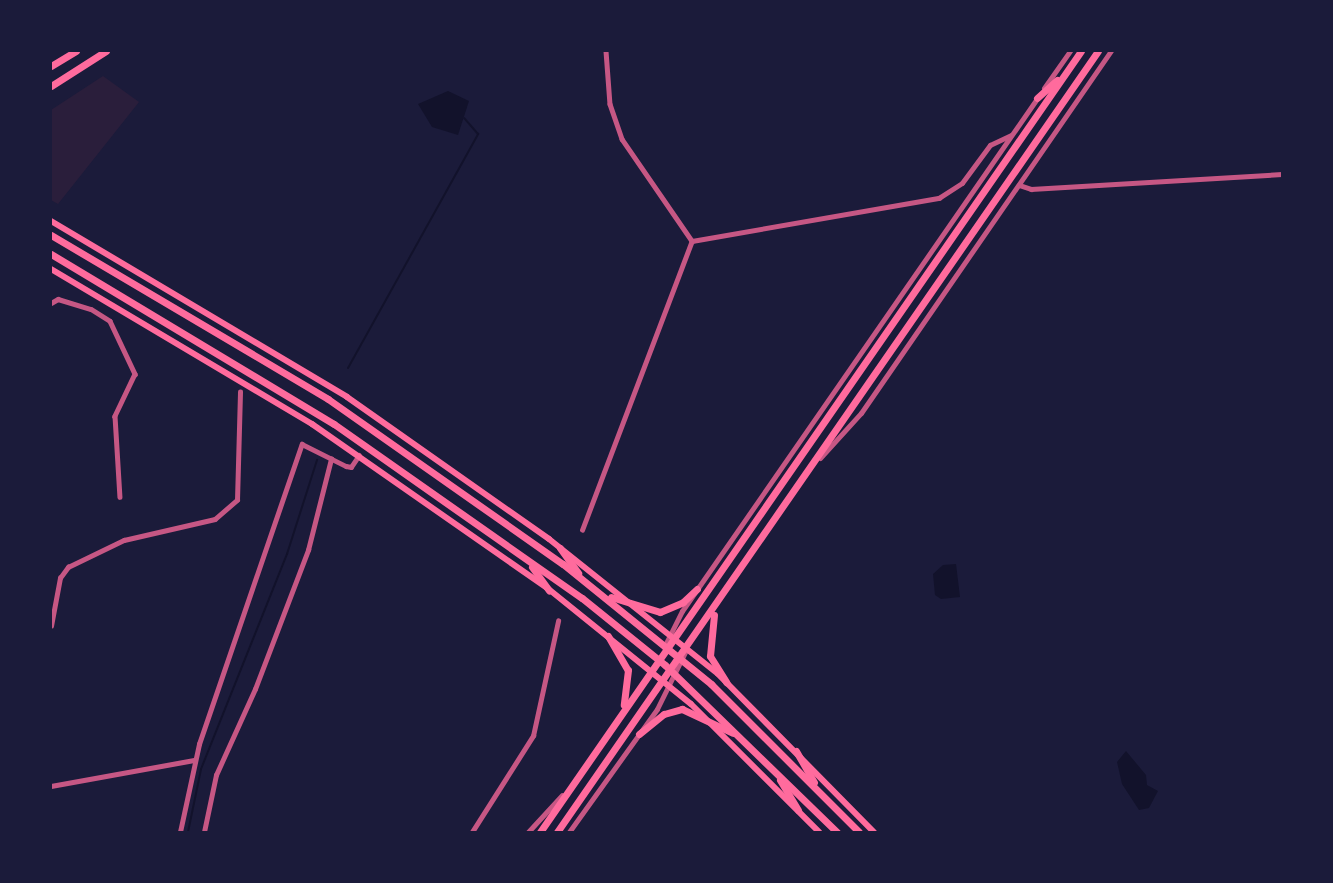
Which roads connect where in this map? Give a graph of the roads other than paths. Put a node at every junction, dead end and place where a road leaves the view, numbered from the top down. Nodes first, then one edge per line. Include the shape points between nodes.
1 (76, 51) edge
2 (106, 51) edge
3 (606, 51) edge
4 (1070, 51) edge
5 (1082, 51) edge
6 (1098, 51) edge
7 (1111, 51) edge
8 (51, 66) edge
9 (1068, 70) junction
10 (51, 86) edge
11 (1037, 98) junction
12 (1012, 134) junction
13 (1282, 174) edge
14 (1018, 185) junction
15 (51, 221) edge
16 (51, 235) edge
17 (692, 241) junction
18 (51, 254) edge
19 (51, 269) edge
20 (51, 303) edge
21 (240, 392) dead end
22 (359, 455) junction
23 (820, 458) junction
24 (331, 459) junction
25 (120, 497) dead end
26 (582, 530) dead end
27 (560, 548) junction
28 (527, 560) junction
29 (583, 580) junction
30 (698, 589) junction
31 (549, 590) junction
32 (599, 592) junction
33 (719, 604) junction
34 (637, 607) junction
35 (558, 621) dead end
36 (51, 626) edge
37 (608, 636) junction
38 (673, 636) junction
39 (667, 646) junction
40 (687, 648) junction
41 (681, 658) junction
42 (659, 660) junction
43 (652, 670) junction
44 (673, 672) junction
45 (667, 682) junction
46 (726, 682) junction
47 (705, 716) junction
48 (617, 720) junction
49 (639, 734) junction
50 (745, 741) junction
51 (796, 751) junction
52 (194, 760) junction
53 (775, 771) junction
54 (51, 786) edge
55 (567, 791) junction
56 (819, 792) junction
57 (798, 810) junction
58 (180, 832) edge
59 (204, 832) edge
60 (472, 832) edge
61 (528, 832) edge
62 (540, 832) edge
63 (557, 832) edge
64 (569, 832) edge
65 (819, 832) edge
66 (837, 832) edge
67 (859, 832) edge
68 (874, 832) edge

1 - 8 main road
2 - 10 main road
3 - 17 street via 610,104 622,139
4 - 11 street
5 - 9 main road
6 - 23 main road
7 - 14 street
9 - 11 main road
9 - 38 main road
11 - 12 street
12 - 17 street via 990,145 962,183 939,198
12 - 30 street
13 - 14 street via 1031,189
14 - 23 street via 861,413
15 - 27 main road via 347,397
16 - 29 main road via 328,399
17 - 26 street
18 - 28 main road via 324,417
19 - 22 main road
20 - 25 street via 58,299 91,309 110,321 135,374 115,416
21 - 36 street via 237,500 215,519 124,540 68,567 60,578
22 - 24 street via 351,467
22 - 31 main road
23 - 33 main road
24 - 52 street via 302,444
24 - 59 street via 308,550 255,688 219,765
27 - 29 main road
27 - 34 main road
28 - 31 main road
28 - 42 main road
29 - 32 main road
30 - 34 main road via 668,610
30 - 38 street
31 - 37 main road
32 - 34 main road
32 - 39 main road
33 - 40 main road
33 - 46 main road via 709,649
34 - 38 main road
35 - 60 street via 533,736
37 - 43 main road
37 - 48 main road via 623,654 629,679
38 - 39 main road
38 - 40 main road
39 - 41 main road
39 - 42 main road
40 - 41 main road
40 - 46 main road
41 - 44 main road
41 - 56 main road
42 - 43 main road
42 - 44 main road
43 - 45 main road
43 - 48 main road
44 - 45 main road
44 - 50 main road
45 - 47 main road
45 - 49 street
45 - 63 main road
46 - 51 main road
47 - 49 main road via 674,710
47 - 50 main road
47 - 57 main road
48 - 55 main road
49 - 64 street
50 - 53 main road
51 - 56 main road
51 - 68 main road
52 - 54 street
52 - 58 street
53 - 57 main road
53 - 66 main road
55 - 61 street
55 - 62 main road
56 - 67 main road
57 - 65 main road

